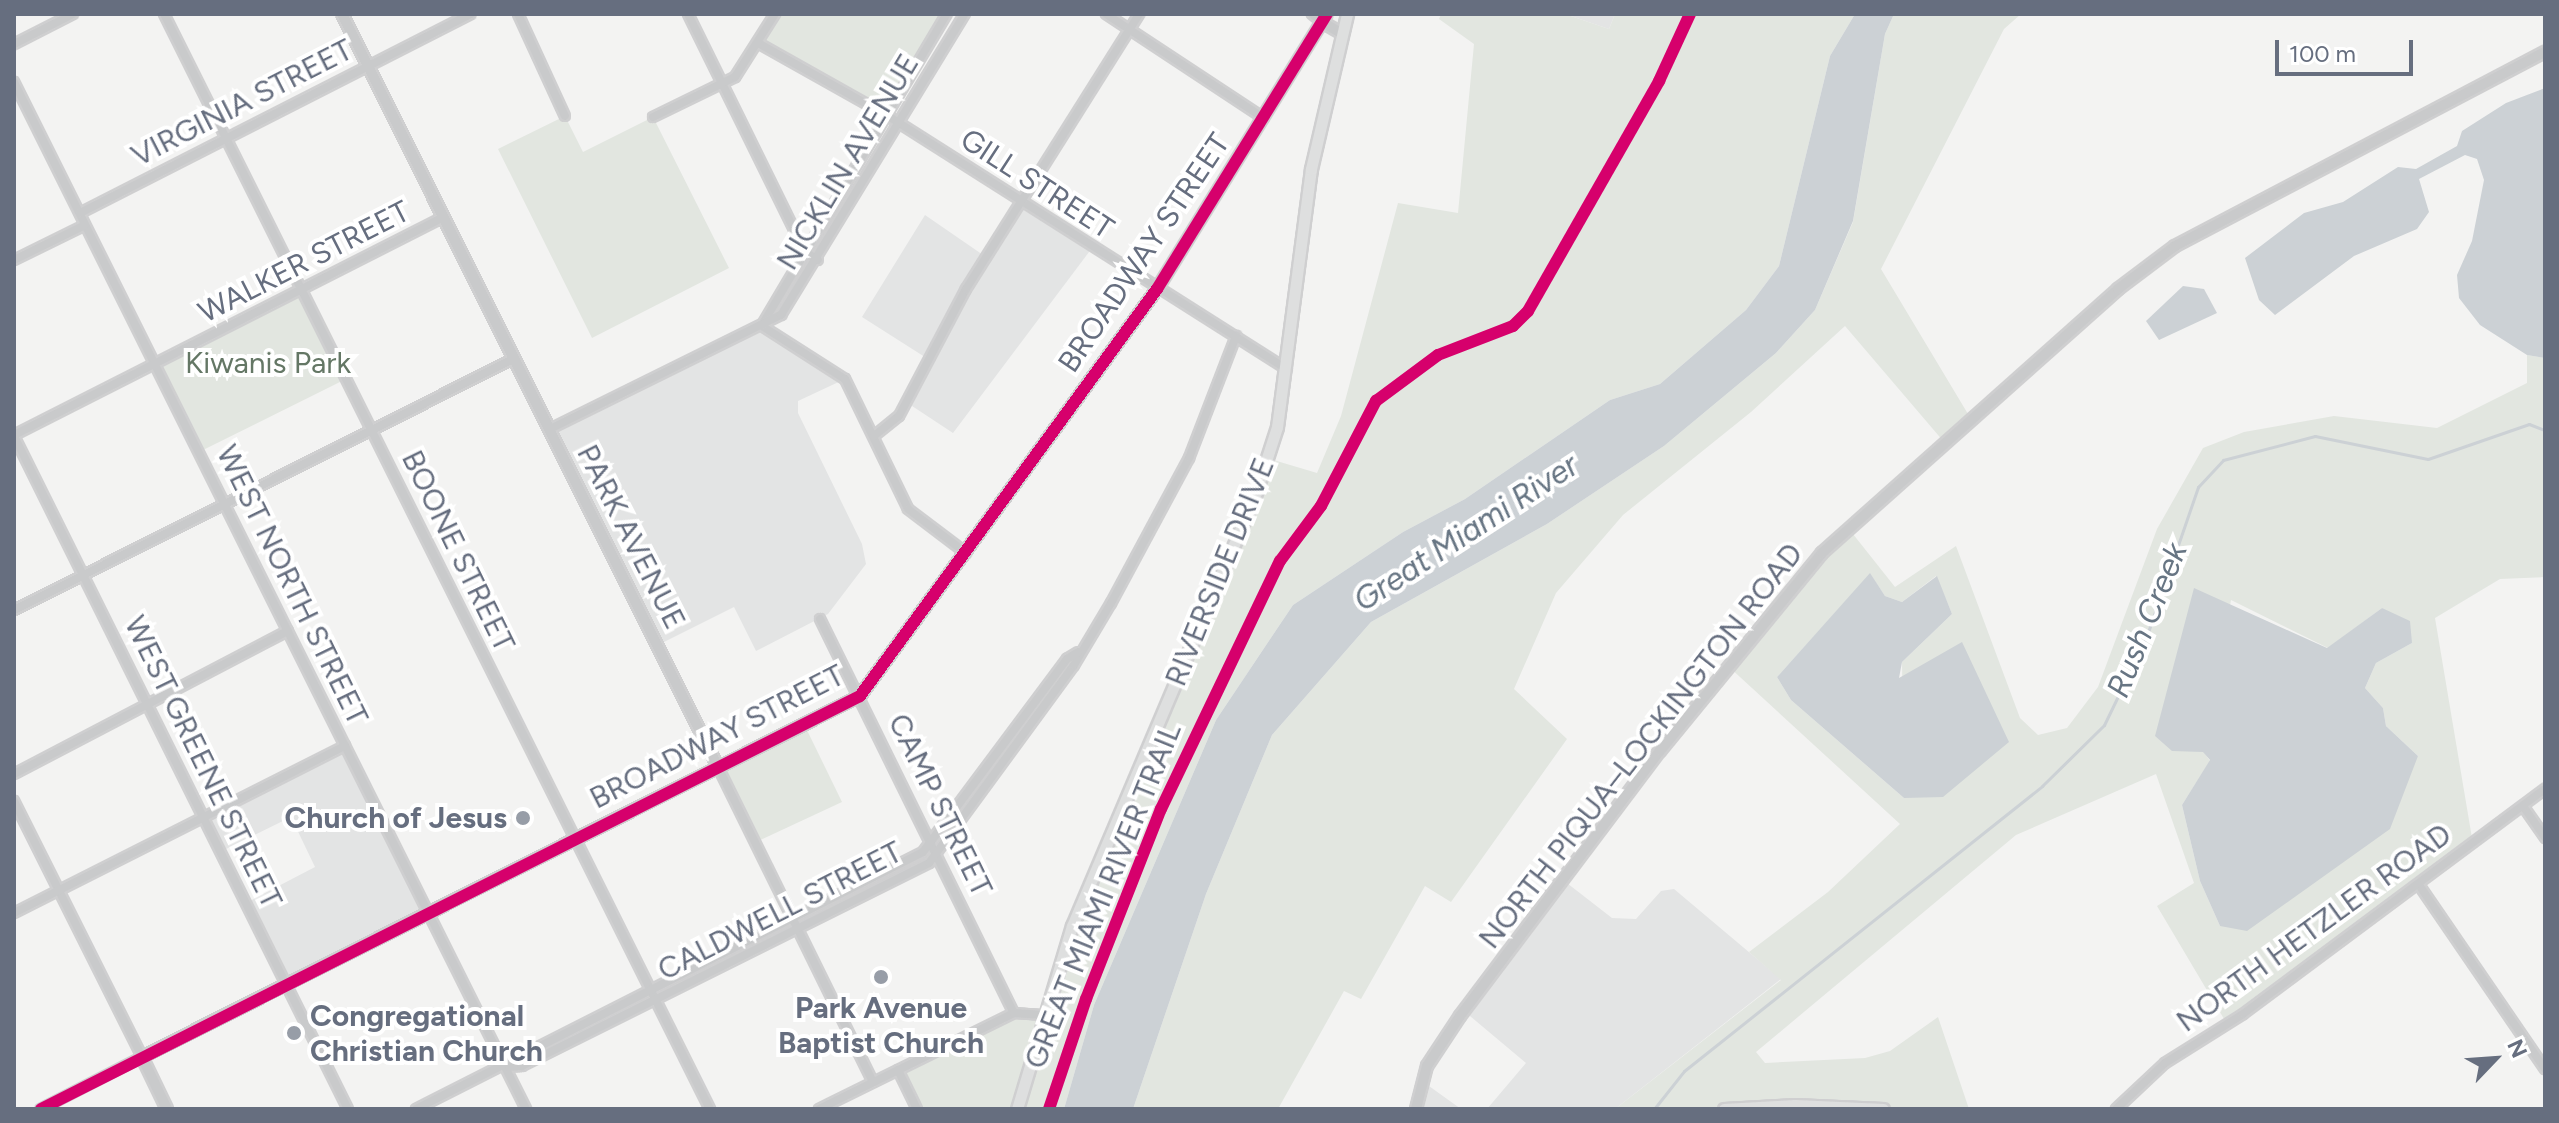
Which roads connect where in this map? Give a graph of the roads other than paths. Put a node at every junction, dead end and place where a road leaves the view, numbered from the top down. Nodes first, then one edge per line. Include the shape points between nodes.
1 (73, 14) edge
2 (164, 14) edge
3 (342, 14) edge
4 (470, 14) edge
5 (518, 14) edge
6 (688, 14) edge
7 (775, 14) edge
8 (947, 14) edge
9 (965, 14) edge
10 (1106, 14) edge
11 (1139, 14) edge
12 (1312, 14) edge
13 (1347, 14) edge
14 (1324, 18) edge
15 (1130, 30) junction
16 (1341, 33) junction
17 (758, 43) junction
18 (14, 44) edge
19 (2545, 52) edge
20 (368, 65) junction
21 (14, 82) edge
22 (723, 84) junction
23 (565, 116) dead end
24 (888, 116) junction
25 (653, 117) dead end
26 (1264, 118) junction
27 (900, 124) junction
28 (227, 140) junction
29 (1022, 204) junction
30 (80, 213) junction
31 (444, 217) junction
32 (85, 225) junction
33 (805, 252) junction
34 (14, 260) edge
35 (818, 260) junction
36 (301, 289) junction
37 (1157, 289) junction
38 (762, 326) junction
39 (1236, 336) junction
40 (515, 358) junction
41 (155, 364) junction
42 (1287, 369) junction
43 (550, 429) junction
44 (371, 430) junction
45 (14, 436) edge
46 (874, 436) junction
47 (224, 504) junction
48 (966, 553) junction
49 (84, 576) junction
50 (14, 610) edge
51 (820, 619) dead end
52 (288, 631) junction
53 (860, 696) junction
54 (147, 704) junction
55 (345, 746) junction
56 (718, 767) junction
57 (14, 774) edge
58 (2545, 789) edge
59 (974, 792) junction
60 (14, 801) edge
61 (2523, 806) junction
62 (204, 819) junction
63 (2545, 838) edge
64 (575, 839) junction
65 (933, 840) junction
66 (938, 850) junction
67 (2419, 885) junction
68 (59, 891) junction
69 (14, 913) edge
70 (428, 913) junction
71 (791, 919) junction
72 (796, 930) junction
73 (286, 985) junction
74 (650, 989) junction
75 (656, 1000) junction
76 (1014, 1013) junction
77 (1043, 1015) junction
78 (142, 1057) junction
79 (505, 1067) junction
80 (2545, 1069) edge
81 (898, 1070) junction
82 (873, 1082) junction
83 (1416, 1107) edge
84 (41, 1109) edge
85 (167, 1109) edge
86 (348, 1109) edge
87 (416, 1109) edge
88 (526, 1109) edge
89 (710, 1109) edge
90 (819, 1109) edge
91 (917, 1109) edge
92 (1017, 1109) edge
93 (1405, 1109) edge
94 (1724, 1109) edge
95 (1883, 1109) edge
96 (2116, 1109) edge

1 - 18 street
2 - 28 street, BOONE STREET
3 - 20 street, PARK AVENUE
4 - 20 street, VIRGINIA STREET
5 - 23 street
6 - 22 street
7 - 17 street
8 - 24 street, NICKLIN AVENUE
9 - 27 street, NICKLIN AVENUE
10 - 15 street
11 - 15 street
12 - 14 street
13 - 16 main road, RIVERSIDE DRIVE
14 - 16 street
14 - 26 street, BROADWAY STREET
15 - 26 street
15 - 29 street
16 - 42 main road, RIVERSIDE DRIVE via 1311,169
17 - 22 street via 735,77
17 - 24 street, GILL STREET
19 - 83 street, NORTH PIQUA–LOCKINGTON ROAD via 2175,246 2118,289 1822,553 1660,751 1460,1016 1427,1066
20 - 28 street, VIRGINIA STREET
20 - 31 street, PARK AVENUE
21 - 30 street, WEST NORTH STREET
22 - 25 street
22 - 33 street
24 - 27 street, GILL STREET
24 - 33 street, NICKLIN AVENUE
26 - 37 street, BROADWAY STREET
27 - 29 street, GILL STREET
27 - 35 street, NICKLIN AVENUE
28 - 30 street, VIRGINIA STREET
28 - 36 street, BOONE STREET
29 - 37 street, GILL STREET
29 - 46 street via 966,289 899,416
30 - 32 street, WEST NORTH STREET
31 - 36 street, WALKER STREET
31 - 40 street, PARK AVENUE
32 - 34 street
32 - 41 street, WEST NORTH STREET
33 - 35 street
33 - 38 street, NICKLIN AVENUE
35 - 38 street, NICKLIN AVENUE via 781,315
36 - 41 street, WALKER STREET
36 - 44 street, BOONE STREET
37 - 39 street, GILL STREET
37 - 48 street, BROADWAY STREET
38 - 43 street, NICKLIN AVENUE
38 - 46 street via 845,379
39 - 42 street, GILL STREET
39 - 59 street, CALDWELL STREET via 1189,458 1079,652
40 - 43 street, PARK AVENUE
40 - 44 street
41 - 45 street, WALKER STREET
41 - 47 street, WEST NORTH STREET
42 - 77 main road, RIVERSIDE DRIVE via 1277,427 1256,492 1072,926
43 - 56 street, PARK AVENUE
44 - 47 street
44 - 64 street, BOONE STREET
45 - 49 street, WEST GREENE STREET
46 - 48 street via 908,509
47 - 49 street
47 - 52 street, WEST NORTH STREET
48 - 53 street, BROADWAY STREET
49 - 50 street
49 - 54 street, WEST GREENE STREET
51 - 53 street, CAMP STREET
52 - 54 street
52 - 55 street, WEST NORTH STREET
53 - 56 street, BROADWAY STREET
53 - 65 street, CAMP STREET
54 - 57 street
54 - 62 street, WEST GREENE STREET
55 - 62 street
55 - 70 street, WEST NORTH STREET
56 - 64 street, BROADWAY STREET
56 - 71 street, PARK AVENUE
58 - 61 street, NORTH HETZLER ROAD
59 - 65 street, CALDWELL STREET
59 - 66 street, CALDWELL STREET
60 - 68 street
61 - 63 street
61 - 67 street, NORTH HETZLER ROAD
62 - 68 street
62 - 73 street, WEST GREENE STREET
64 - 70 street, BROADWAY STREET
64 - 74 street, BOONE STREET
65 - 66 street, CAMP STREET
65 - 71 street, CALDWELL STREET via 923,852
66 - 72 street, CALDWELL STREET via 929,863
66 - 76 street, CAMP STREET
67 - 80 street
67 - 96 street, NORTH HETZLER ROAD via 2165,1063
68 - 69 street
68 - 78 street
70 - 73 street, BROADWAY STREET
70 - 79 street, WEST NORTH STREET
71 - 72 street, PARK AVENUE
71 - 74 street, CALDWELL STREET
72 - 75 street, CALDWELL STREET
72 - 82 street, PARK AVENUE
73 - 78 street, BROADWAY STREET
73 - 86 street, WEST GREENE STREET
74 - 75 street, BOONE STREET
74 - 79 street, CALDWELL STREET via 517,1055
75 - 79 street, CALDWELL STREET via 522,1066
75 - 89 street, BOONE STREET
76 - 77 street
76 - 81 street
77 - 92 main road, RIVERSIDE DRIVE
78 - 84 street, BROADWAY STREET
78 - 85 street
79 - 87 street, CALDWELL STREET
79 - 88 street, WEST NORTH STREET
81 - 82 street
81 - 91 street
82 - 90 street
83 - 93 street
94 - 95 main road

